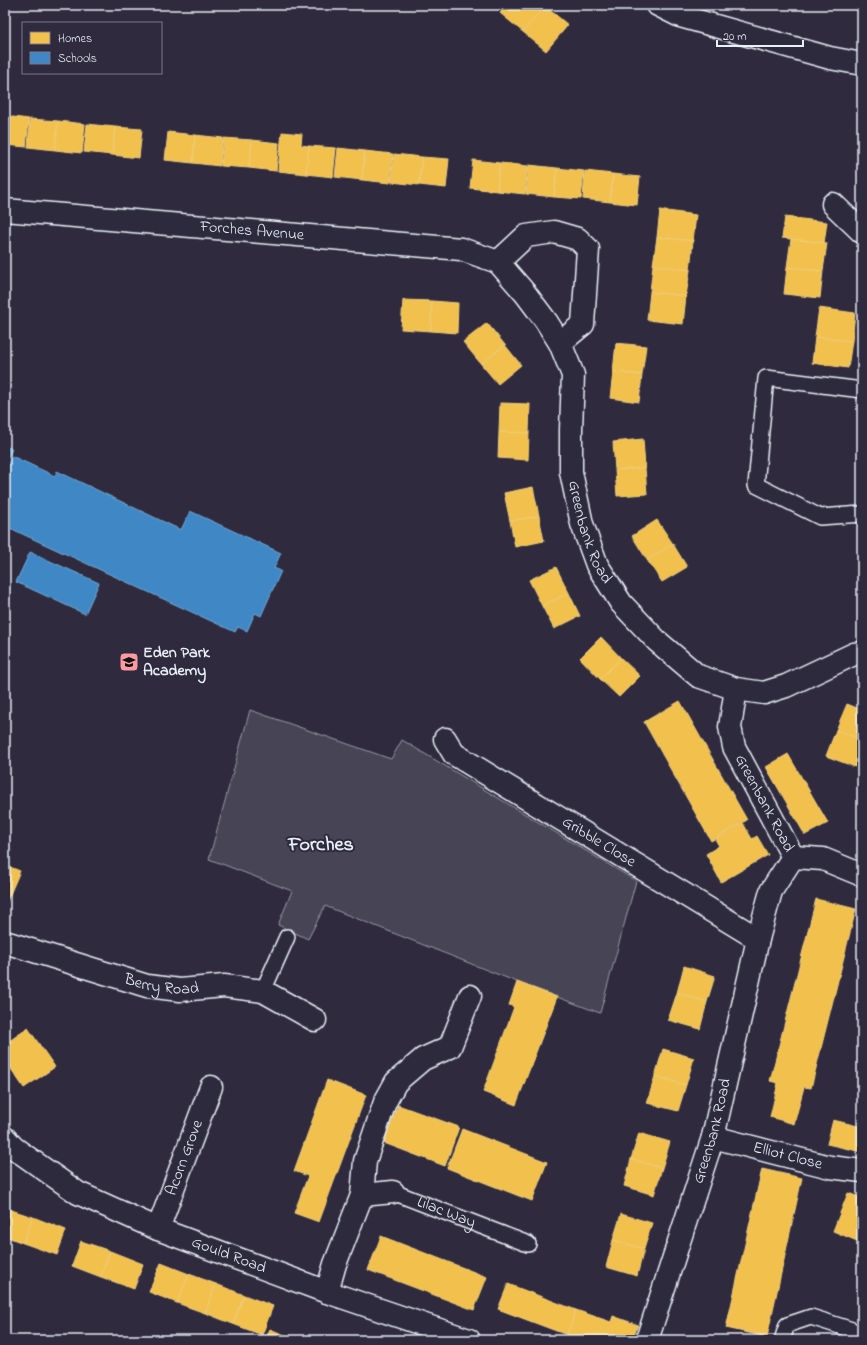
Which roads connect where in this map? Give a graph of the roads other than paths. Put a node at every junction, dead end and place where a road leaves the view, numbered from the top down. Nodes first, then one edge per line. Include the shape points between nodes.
1 (658, 5) edge
2 (862, 64) edge
3 (833, 204) dead end
4 (5, 210) edge
5 (862, 232) edge
6 (498, 262) junction
7 (560, 343) junction
8 (862, 390) edge
9 (862, 514) edge
10 (862, 653) edge
11 (736, 689) junction
12 (445, 739) dead end
13 (793, 857) junction
14 (862, 875) edge
15 (287, 937) dead end
16 (758, 939) junction
17 (5, 942) edge
18 (263, 991) junction
19 (470, 996) dead end
20 (315, 1020) dead end
21 (211, 1087) dead end
22 (713, 1136) junction
23 (5, 1138) edge
24 (862, 1171) edge
25 (393, 1192) joint
26 (362, 1194) junction
27 (158, 1229) junction
28 (528, 1244) dead end
29 (327, 1292) junction
30 (852, 1330) dead end
31 (469, 1340) edge
32 (647, 1340) edge
33 (782, 1340) edge

1 - 2 street via 680,16 830,58
3 - 5 street
4 - 6 street, Forches Avenue via 461,249
6 - 7 street, Greenbank Road via 525,293
6 - 7 street via 526,236 554,232 578,239 588,249 583,324
7 - 11 street, Greenbank Road via 573,375 571,472 582,524 597,565 621,603 657,641 698,676
8 - 9 lane via 766,378 756,485 820,517
10 - 11 street via 854,654 786,686 764,693
11 - 13 street, Greenbank Road via 730,727 734,747
12 - 16 street, Gribble Close via 454,754
13 - 14 street via 823,859
13 - 16 street, Greenbank Road via 771,891
15 - 18 lane
16 - 22 street, Greenbank Road
17 - 18 street, Berry Road via 147,986 180,990 224,986
18 - 20 street, Berry Road
19 - 26 street via 450,1047 423,1059 396,1082 385,1102 365,1161
21 - 27 street, Acorn Grove
22 - 24 street, Elliot Close via 830,1167
22 - 32 street, Greenbank Road
23 - 27 street, Gould Road via 14,1148 78,1193
25 - 26 street, Lilac Way
25 - 28 lane, Lilac Way
26 - 29 street
27 - 29 street, Gould Road
29 - 31 street, Gould Road
30 - 33 lane via 811,1317 787,1325

